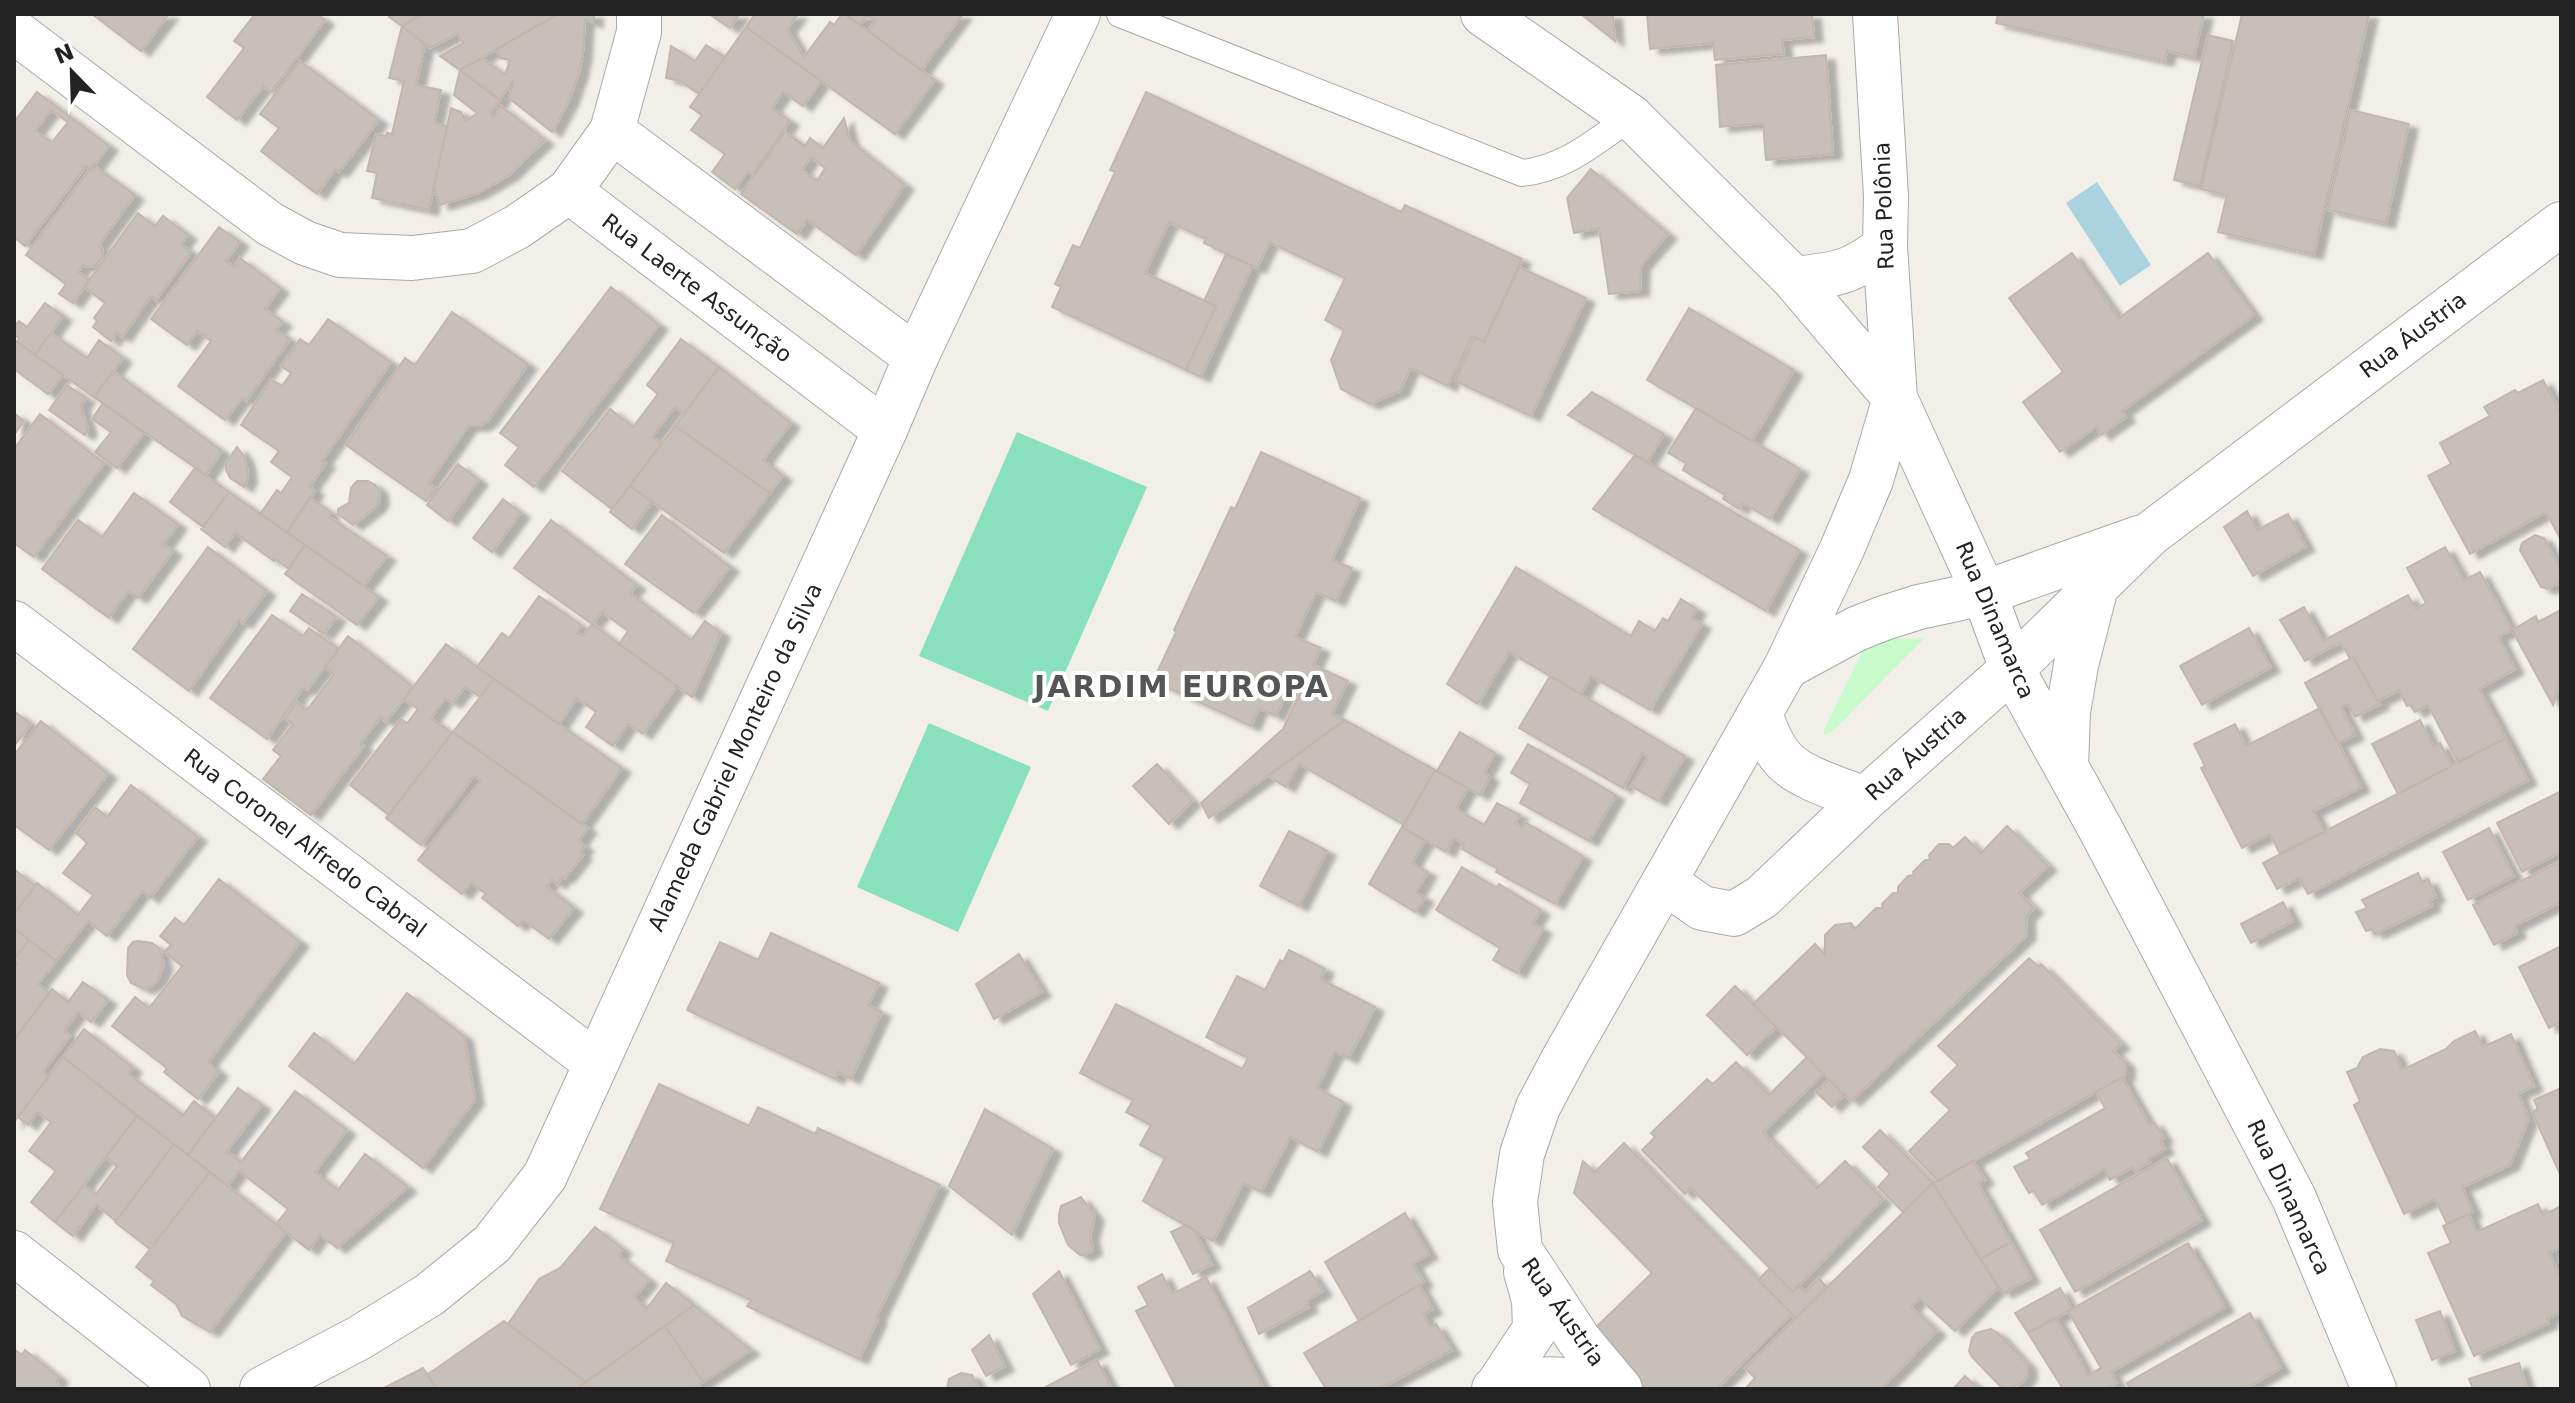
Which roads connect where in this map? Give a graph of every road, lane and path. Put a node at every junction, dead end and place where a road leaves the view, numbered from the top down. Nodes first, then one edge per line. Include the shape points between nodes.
1 (639, 14) edge
2 (1078, 14) edge
3 (1120, 14) edge
4 (1483, 14) edge
5 (1875, 14) edge
6 (14, 31) edge
7 (1631, 117) junction
8 (612, 131) junction
9 (569, 191) junction
10 (2561, 224) edge
11 (1885, 247) junction
12 (1794, 279) junction
13 (916, 357) junction
14 (1895, 398) junction
15 (885, 430) junction
16 (1958, 533) junction
17 (2085, 574) junction
18 (1984, 593) junction
19 (14, 623) edge
20 (1786, 667) junction
21 (2012, 669) junction
22 (1760, 714) junction
23 (2066, 769) junction
24 (1865, 799) junction
25 (1665, 882) junction
26 (596, 1063) junction
27 (1520, 1250) junction
28 (14, 1253) edge
29 (1495, 1388) edge
30 (188, 1389) edge
31 (262, 1389) edge
32 (1617, 1389) edge
33 (2374, 1389) edge

1 - 8 street via 639,32
2 - 13 street, Alameda Gabriel Monteiro da Silva
3 - 7 lane via 1522,173 1565,162
4 - 7 street, Rua Dinamarca
5 - 11 street, Rua Polônia
6 - 9 street via 270,224 340,255 412,258 472,251
7 - 12 street, Rua Dinamarca
8 - 9 street
8 - 13 street
9 - 15 street, Rua Laerte Assunção
10 - 17 street, Rua Áustria via 2150,534
11 - 12 street via 1844,272
11 - 14 street, Rua Polônia
12 - 14 street, Rua Dinamarca
13 - 15 street, Alameda Gabriel Monteiro da Silva
14 - 16 street, Rua Dinamarca
14 - 20 street, Rua Áustria via 1871,480
15 - 26 street, Alameda Gabriel Monteiro da Silva
16 - 17 street via 2016,557
16 - 18 street, Rua Dinamarca
17 - 18 street, Rua Áustria
17 - 21 street, Rua Áustria
17 - 23 street
18 - 20 street, Rua Áustria via 1884,618
18 - 21 street, Rua Dinamarca
19 - 26 street, Rua Coronel Alfredo Cabral
20 - 22 street, Rua Áustria
21 - 23 street, Rua Dinamarca
21 - 24 street, Rua Áustria
22 - 24 street via 1785,762
22 - 25 street, Rua Áustria
23 - 33 street, Rua Dinamarca via 2294,1198
24 - 25 street, Rua Áustria via 1762,897 1734,914 1702,908
25 - 27 street, Rua Áustria via 1538,1107 1522,1154 1515,1202
26 - 31 street, Alameda Gabriel Monteiro da Silva via 545,1176 492,1244 429,1295
27 - 29 street via 1534,1300 1535,1329
27 - 32 street, Rua Áustria
28 - 30 street
29 - 32 street via 1564,1378

